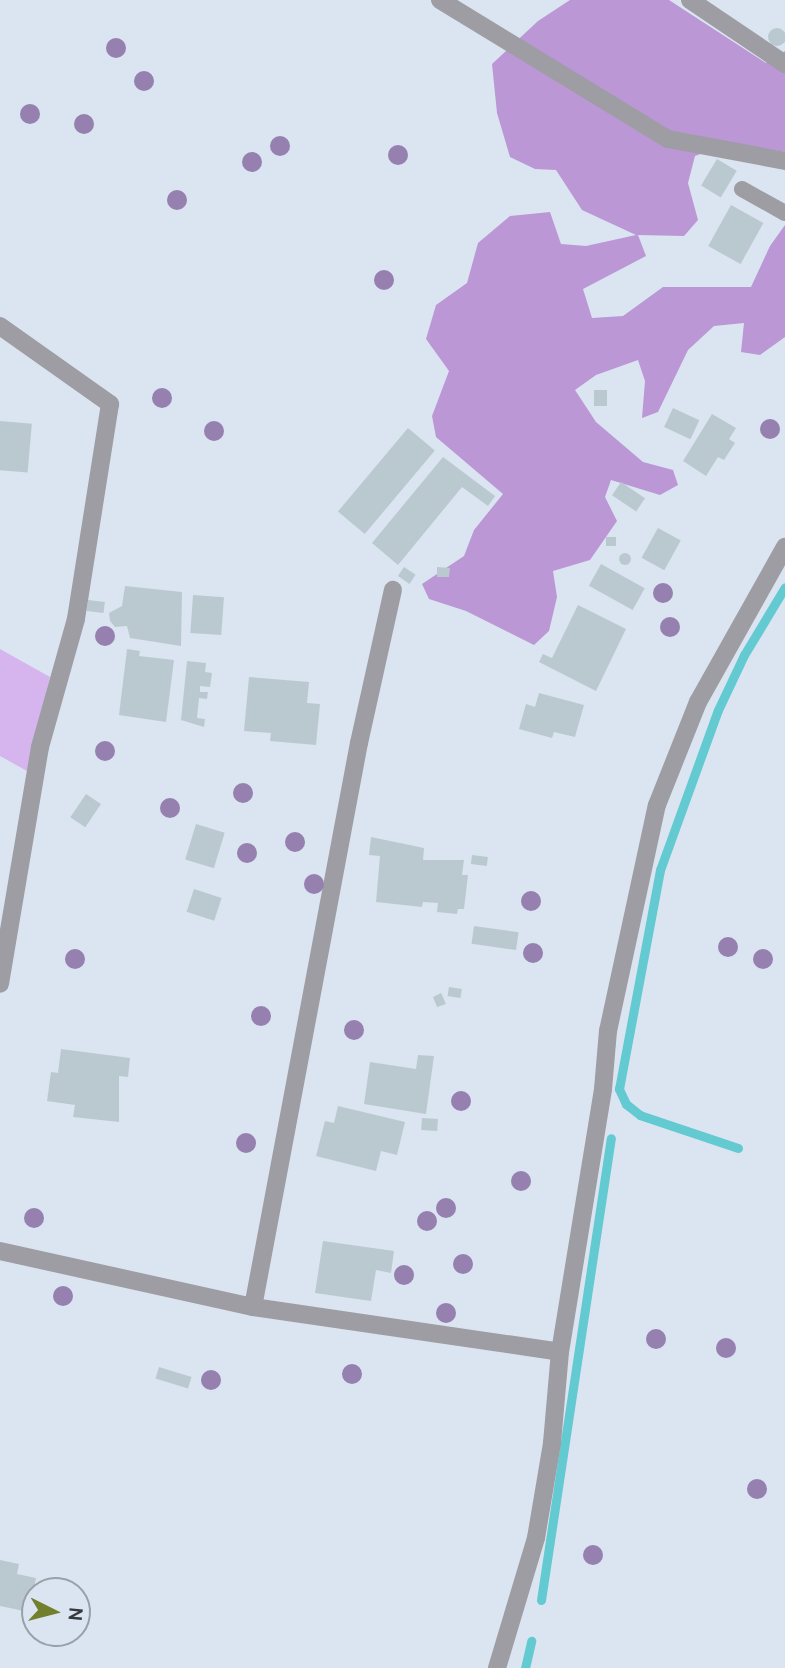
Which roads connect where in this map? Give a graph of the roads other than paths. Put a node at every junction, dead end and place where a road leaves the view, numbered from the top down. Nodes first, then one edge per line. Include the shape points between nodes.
1 (440, 0) edge
2 (690, 0) edge
3 (785, 64) edge
4 (785, 161) edge
5 (742, 189) dead end
6 (785, 213) edge
7 (0, 326) edge
8 (785, 548) edge
9 (393, 590) dead end
10 (0, 984) edge
11 (0, 1251) edge
12 (253, 1307) junction
13 (560, 1352) junction
14 (497, 1668) edge

1 - 4 street via 668,139
2 - 3 street
5 - 6 lane
7 - 10 street via 110,404 76,619 40,747
8 - 13 street via 698,702 657,805 608,1031 603,1089
9 - 12 street via 356,756
11 - 12 street
12 - 13 street
13 - 14 street via 552,1443 536,1538

